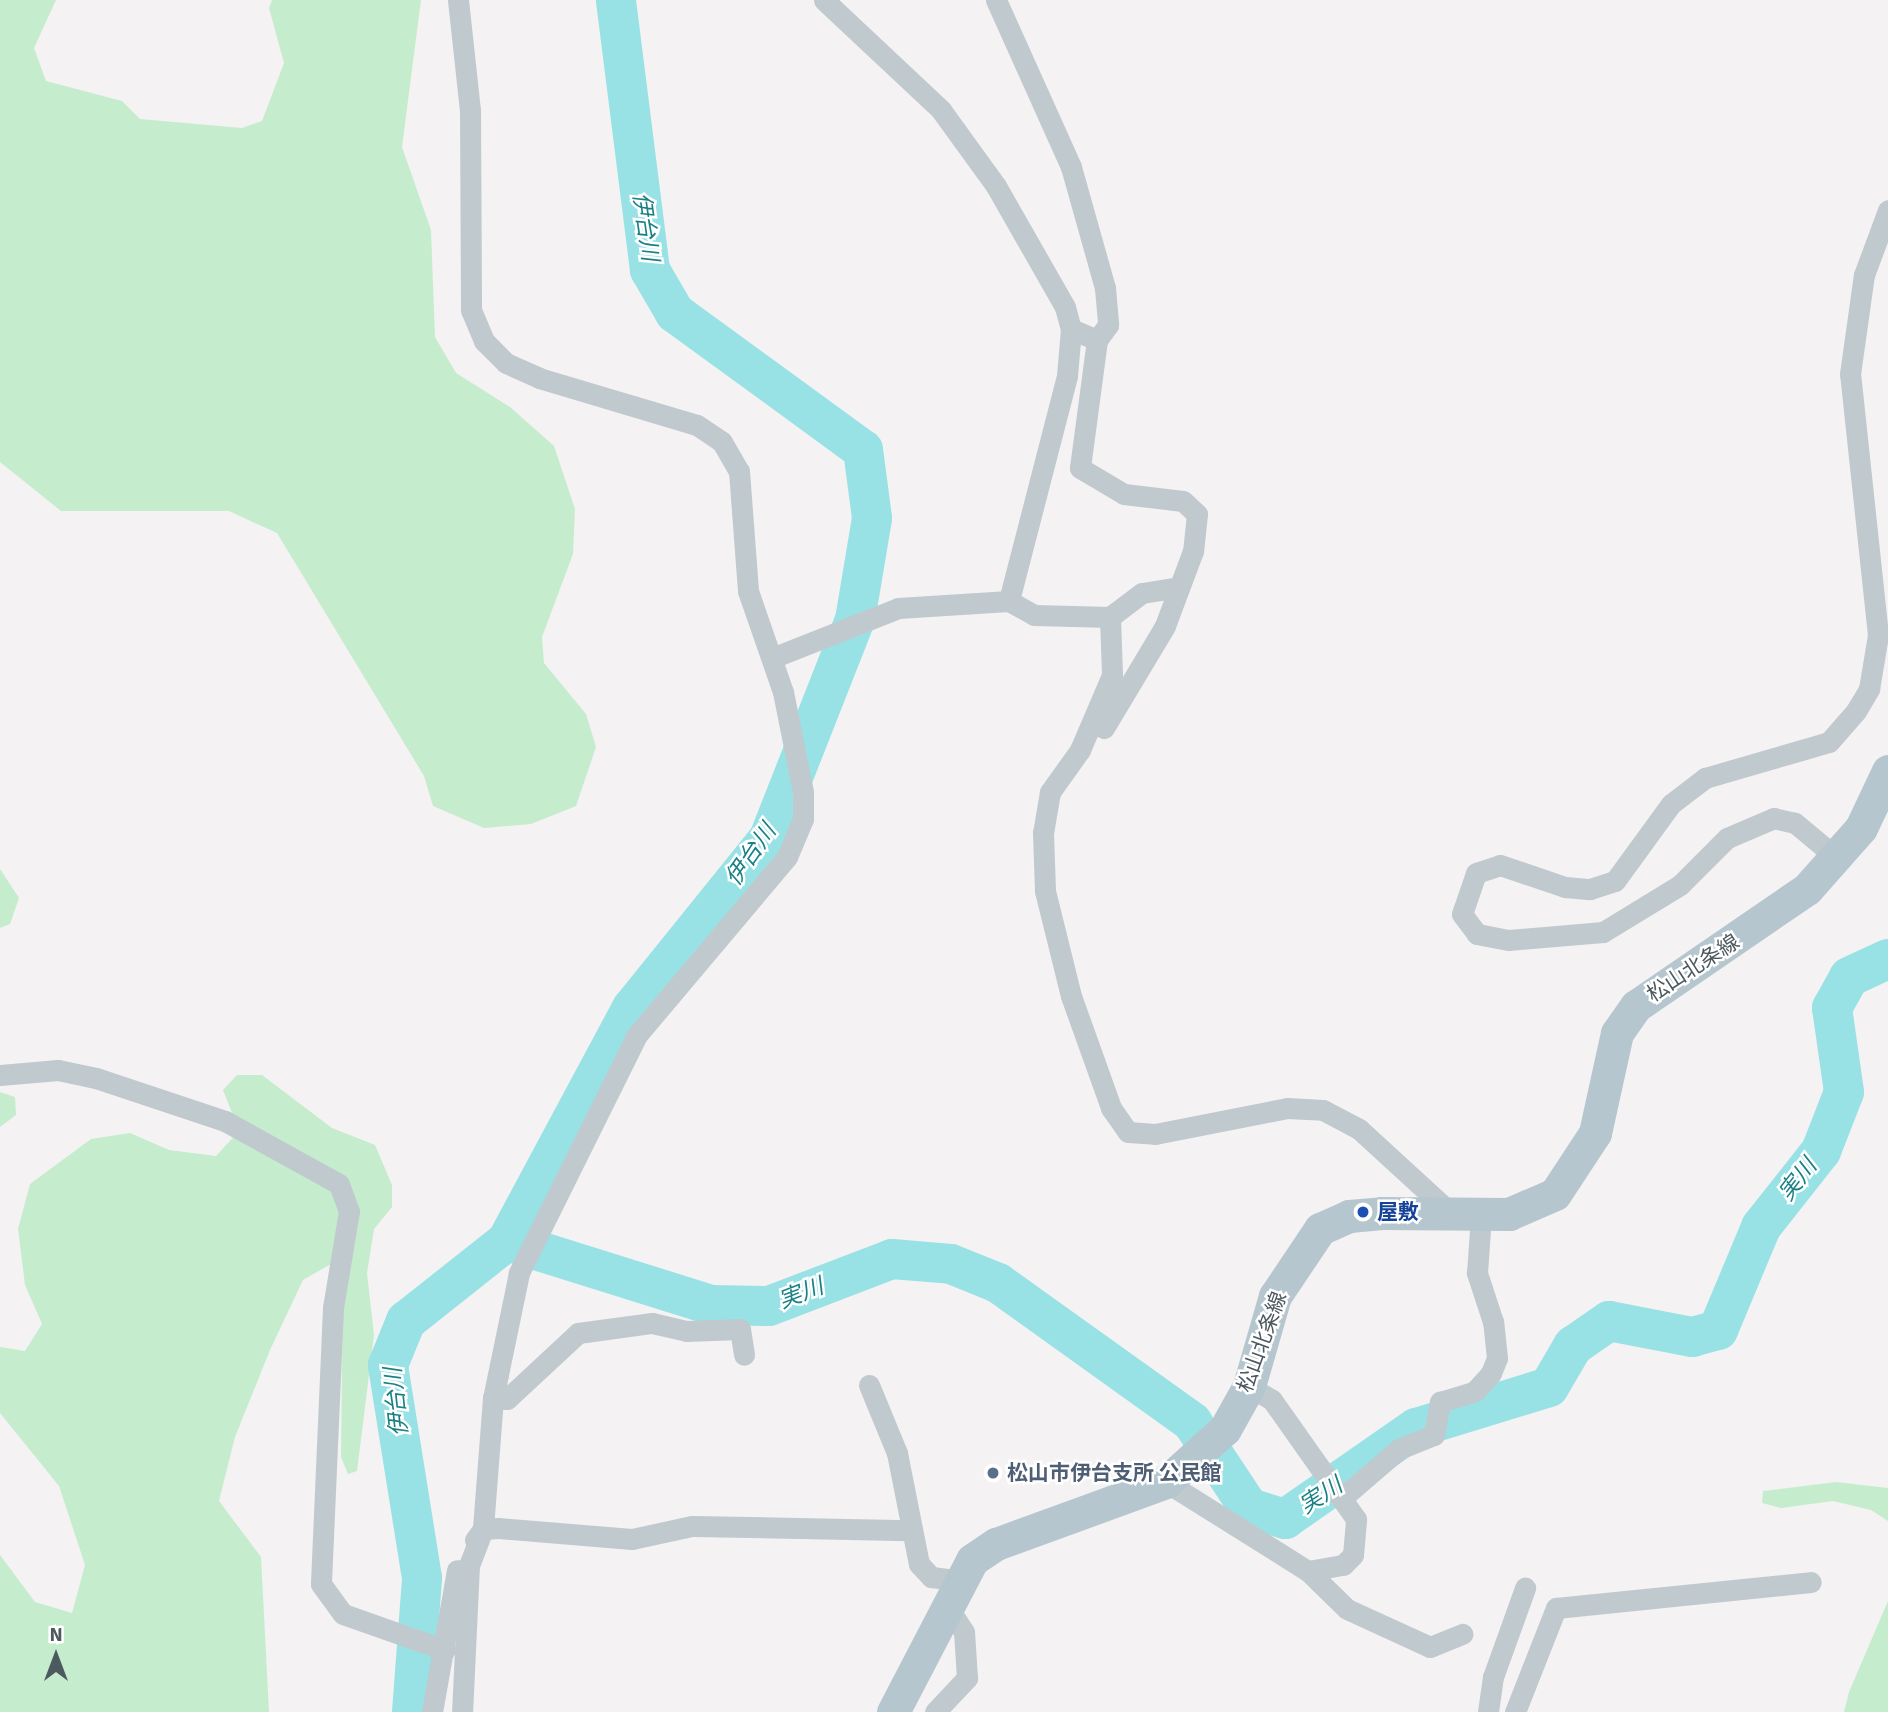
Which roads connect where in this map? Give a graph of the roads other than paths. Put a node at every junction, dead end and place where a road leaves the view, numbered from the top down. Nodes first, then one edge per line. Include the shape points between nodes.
1 (459, 0) edge
2 (824, 0) edge
3 (996, 0) edge
4 (1888, 210) edge
5 (1072, 329) junction
6 (1097, 340) junction
7 (1178, 587) junction
8 (1009, 601) junction
9 (1110, 617) junction
10 (772, 658) junction
11 (1080, 750) junction
12 (1888, 771) edge
13 (1837, 858) junction
14 (0, 1076) edge
15 (1467, 1216) junction
16 (744, 1355) dead end
17 (869, 1385) dead end
18 (1249, 1386) junction
19 (493, 1398) junction
20 (1166, 1482) junction
21 (1337, 1490) junction
22 (483, 1529) junction
23 (910, 1530) junction
24 (1308, 1571) junction
25 (1811, 1582) dead end
26 (1525, 1588) dead end
27 (951, 1592) junction
28 (1463, 1634) dead end
29 (437, 1648) junction
30 (432, 1712) edge
31 (462, 1712) edge
32 (893, 1712) edge
33 (935, 1712) edge
34 (1488, 1712) edge
35 (1515, 1712) edge

1 - 10 street via 470,110 471,310 484,341 506,363 540,378 697,425 722,442 739,471 748,591
2 - 5 street via 948,121 996,186
3 - 6 street via 1072,167 1105,288 1108,325
4 - 13 street via 1877,228 1852,336 1853,424 1878,635 1868,689 1856,711 1829,742 1705,778 1671,804 1615,881 1590,889 1565,887 1500,865 1476,873 1462,914 1477,934 1508,940 1603,932 1681,885 1727,838 1774,818 1795,823
5 - 6 street
5 - 8 street via 1067,376
6 - 7 street via 1080,468 1124,494 1192,507 1197,514 1193,551
7 - 9 street via 1142,593
7 - 11 street via 1165,626 1097,739
8 - 9 street via 1034,615
8 - 10 street via 898,608
9 - 11 street via 1112,675
10 - 19 street via 803,792 797,841 657,1008 618,1067 519,1273
11 - 15 street via 1050,792 1045,891 1096,1075 1128,1132 1177,1134 1287,1108 1323,1110 1359,1129
12 - 13 main road, 松山北条線 via 1861,828
13 - 15 main road, 松山北条線 via 1771,918 1636,1006 1617,1033 1602,1110 1578,1168 1556,1194 1529,1211
14 - 29 street via 58,1070 96,1078 225,1122 339,1184 349,1211 333,1308 321,1584 343,1614
15 - 18 main road, 松山北条線 via 1360,1215 1320,1228 1275,1296
15 - 21 street via 1497,1358 1475,1391 1440,1402 1437,1419
16 - 19 street via 740,1329 686,1331 652,1323 578,1333 507,1399
17 - 23 street via 897,1453
18 - 20 main road, 松山北条線 via 1225,1429
18 - 21 street via 1272,1400
19 - 22 street
20 - 24 street
20 - 27 main road, 松山北条線 via 996,1544
21 - 24 street via 1356,1519 1353,1555 1343,1565
22 - 23 street via 632,1539 701,1526
22 - 29 street via 459,1559
22 - 31 street via 469,1565
23 - 27 street via 919,1564
24 - 28 street via 1347,1609 1430,1647
25 - 35 street via 1556,1608
26 - 34 street via 1493,1677
27 - 32 main road, 松山北条線
27 - 33 street via 964,1632 967,1678
29 - 30 street

